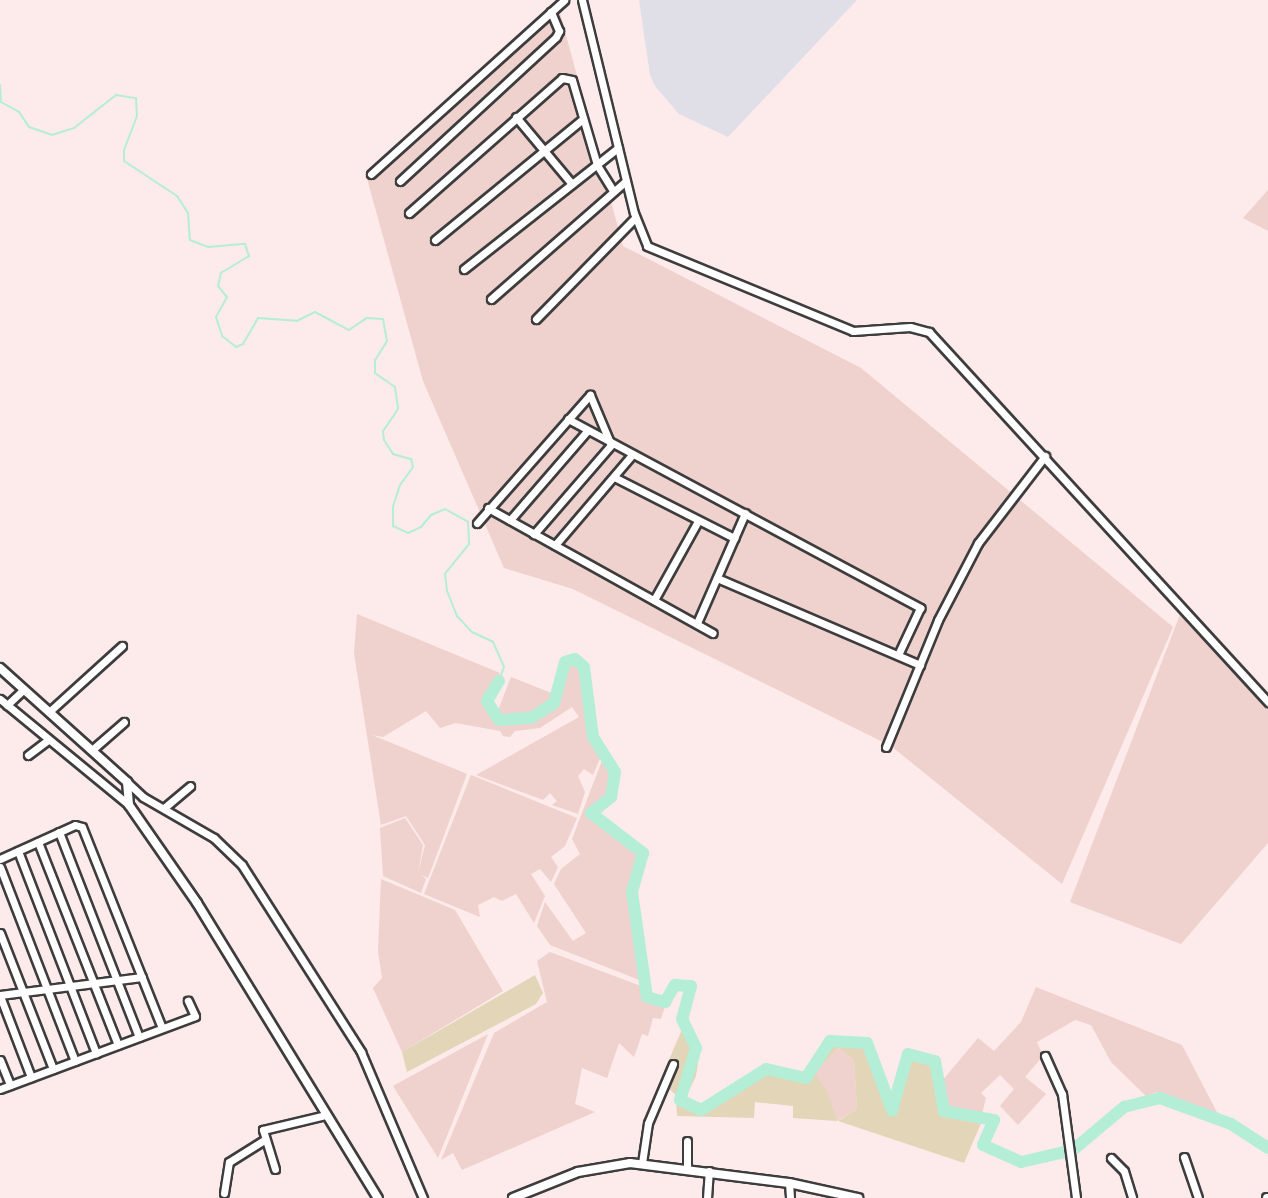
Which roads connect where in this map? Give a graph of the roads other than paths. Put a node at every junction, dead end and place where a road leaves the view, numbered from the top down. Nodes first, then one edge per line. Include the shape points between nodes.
1 (564, 0) edge
2 (582, 0) edge
3 (551, 12) junction
4 (516, 117) junction
5 (583, 119) junction
6 (618, 148) junction
7 (544, 150) junction
8 (597, 165) junction
9 (371, 174) dead end
10 (400, 181) dead end
11 (626, 182) junction
12 (572, 184) junction
13 (613, 191) junction
14 (409, 213) dead end
15 (635, 218) junction
16 (435, 240) dead end
17 (464, 269) dead end
18 (491, 299) dead end
19 (536, 319) dead end
20 (568, 419) junction
21 (587, 430) junction
22 (611, 445) junction
23 (632, 455) junction
24 (1045, 456) junction
25 (614, 477) junction
26 (488, 508) junction
27 (745, 513) junction
28 (510, 520) junction
29 (698, 521) junction
30 (477, 523) dead end
31 (534, 534) junction
32 (734, 538) junction
33 (555, 545) junction
34 (717, 578) junction
35 (654, 600) junction
36 (697, 623) junction
37 (713, 633) dead end
38 (122, 646) dead end
39 (898, 656) junction
40 (920, 665) junction
41 (0, 668) edge
42 (24, 689) junction
43 (0, 699) edge
44 (1268, 702) edge
45 (7, 705) junction
46 (50, 711) junction
47 (124, 722) dead end
48 (49, 739) junction
49 (886, 747) dead end
50 (93, 749) junction
51 (28, 755) dead end
52 (128, 782) junction
53 (190, 786) dead end
54 (129, 805) junction
55 (164, 808) junction
56 (59, 832) junction
57 (38, 842) junction
58 (18, 851) junction
59 (0, 859) edge
60 (0, 867) edge
61 (0, 933) edge
62 (142, 977) junction
63 (117, 981) junction
64 (94, 984) junction
65 (70, 987) junction
66 (49, 989) junction
67 (23, 992) junction
68 (0, 995) edge
69 (188, 1000) dead end
70 (162, 1028) junction
71 (139, 1037) junction
72 (118, 1045) junction
73 (96, 1053) junction
74 (1045, 1056) dead end
75 (0, 1060) edge
76 (75, 1061) junction
77 (674, 1064) dead end
78 (53, 1069) junction
79 (31, 1077) junction
80 (10, 1085) junction
81 (0, 1089) edge
82 (326, 1114) junction
83 (264, 1141) junction
84 (687, 1141) dead end
85 (1184, 1156) dead end
86 (1111, 1158) dead end
87 (642, 1163) junction
88 (687, 1168) junction
89 (275, 1169) dead end
90 (709, 1171) junction
91 (789, 1182) junction
92 (224, 1193) dead end
93 (378, 1198) edge
94 (423, 1198) edge
95 (513, 1198) edge
96 (707, 1198) edge
97 (790, 1198) edge
98 (858, 1198) edge
99 (1076, 1198) edge
100 (1132, 1198) edge
101 (1198, 1198) edge

1 - 3 street
2 - 6 street
3 - 9 street
3 - 10 street via 559,31 556,37
4 - 5 street via 558,80 567,78 572,80
4 - 7 street
4 - 14 street
5 - 7 street
5 - 8 street
6 - 8 street
6 - 11 street
7 - 12 street
7 - 16 street
8 - 12 street
8 - 13 street
11 - 13 street
11 - 15 street
12 - 17 street
13 - 18 street
15 - 19 street
15 - 24 street via 643,240 654,252 813,316 859,332 906,327 929,332
20 - 21 street
20 - 22 street via 590,395
20 - 26 street
21 - 22 street
21 - 28 street
22 - 23 street
22 - 31 street
23 - 25 street
23 - 27 street
24 - 40 street via 978,543
24 - 44 street
25 - 29 street
25 - 33 street
26 - 28 street
26 - 30 street
27 - 32 street
27 - 39 street via 920,608
28 - 31 street
29 - 32 street
29 - 35 street
31 - 33 street
32 - 34 street
33 - 35 street
34 - 36 street
34 - 39 street
35 - 36 street
36 - 37 street
38 - 46 street
39 - 40 street
40 - 49 street
41 - 42 street
42 - 45 street
42 - 46 street
43 - 45 street
45 - 48 street
46 - 50 street
47 - 50 street
48 - 51 street
48 - 54 street
50 - 52 street
52 - 54 street
52 - 55 street via 143,797
53 - 55 street
54 - 82 street via 197,903
55 - 94 street via 214,838 242,864 361,1052
56 - 57 street
56 - 62 street via 75,825 82,827
56 - 63 street
57 - 58 street
57 - 64 street
58 - 59 street
58 - 65 street
60 - 66 street
61 - 67 street
62 - 63 street
62 - 70 street
63 - 64 street
63 - 71 street
64 - 65 street
64 - 72 street
65 - 66 street
65 - 73 street
66 - 67 street
66 - 76 street
67 - 68 street
67 - 78 street
68 - 79 street
69 - 70 street via 195,1016
70 - 71 street
71 - 72 street
72 - 73 street
73 - 76 street
74 - 99 street via 1062,1094
75 - 80 street
76 - 78 street
77 - 87 street via 648,1123
78 - 79 street
79 - 80 street
80 - 81 street
82 - 83 street via 271,1126 263,1130
82 - 93 street
83 - 89 street
83 - 92 street via 229,1162
84 - 88 street
85 - 101 street
86 - 100 street via 1124,1171
87 - 88 street
87 - 95 street via 591,1168
88 - 90 street
90 - 91 street
90 - 96 street
91 - 97 street
91 - 98 street

